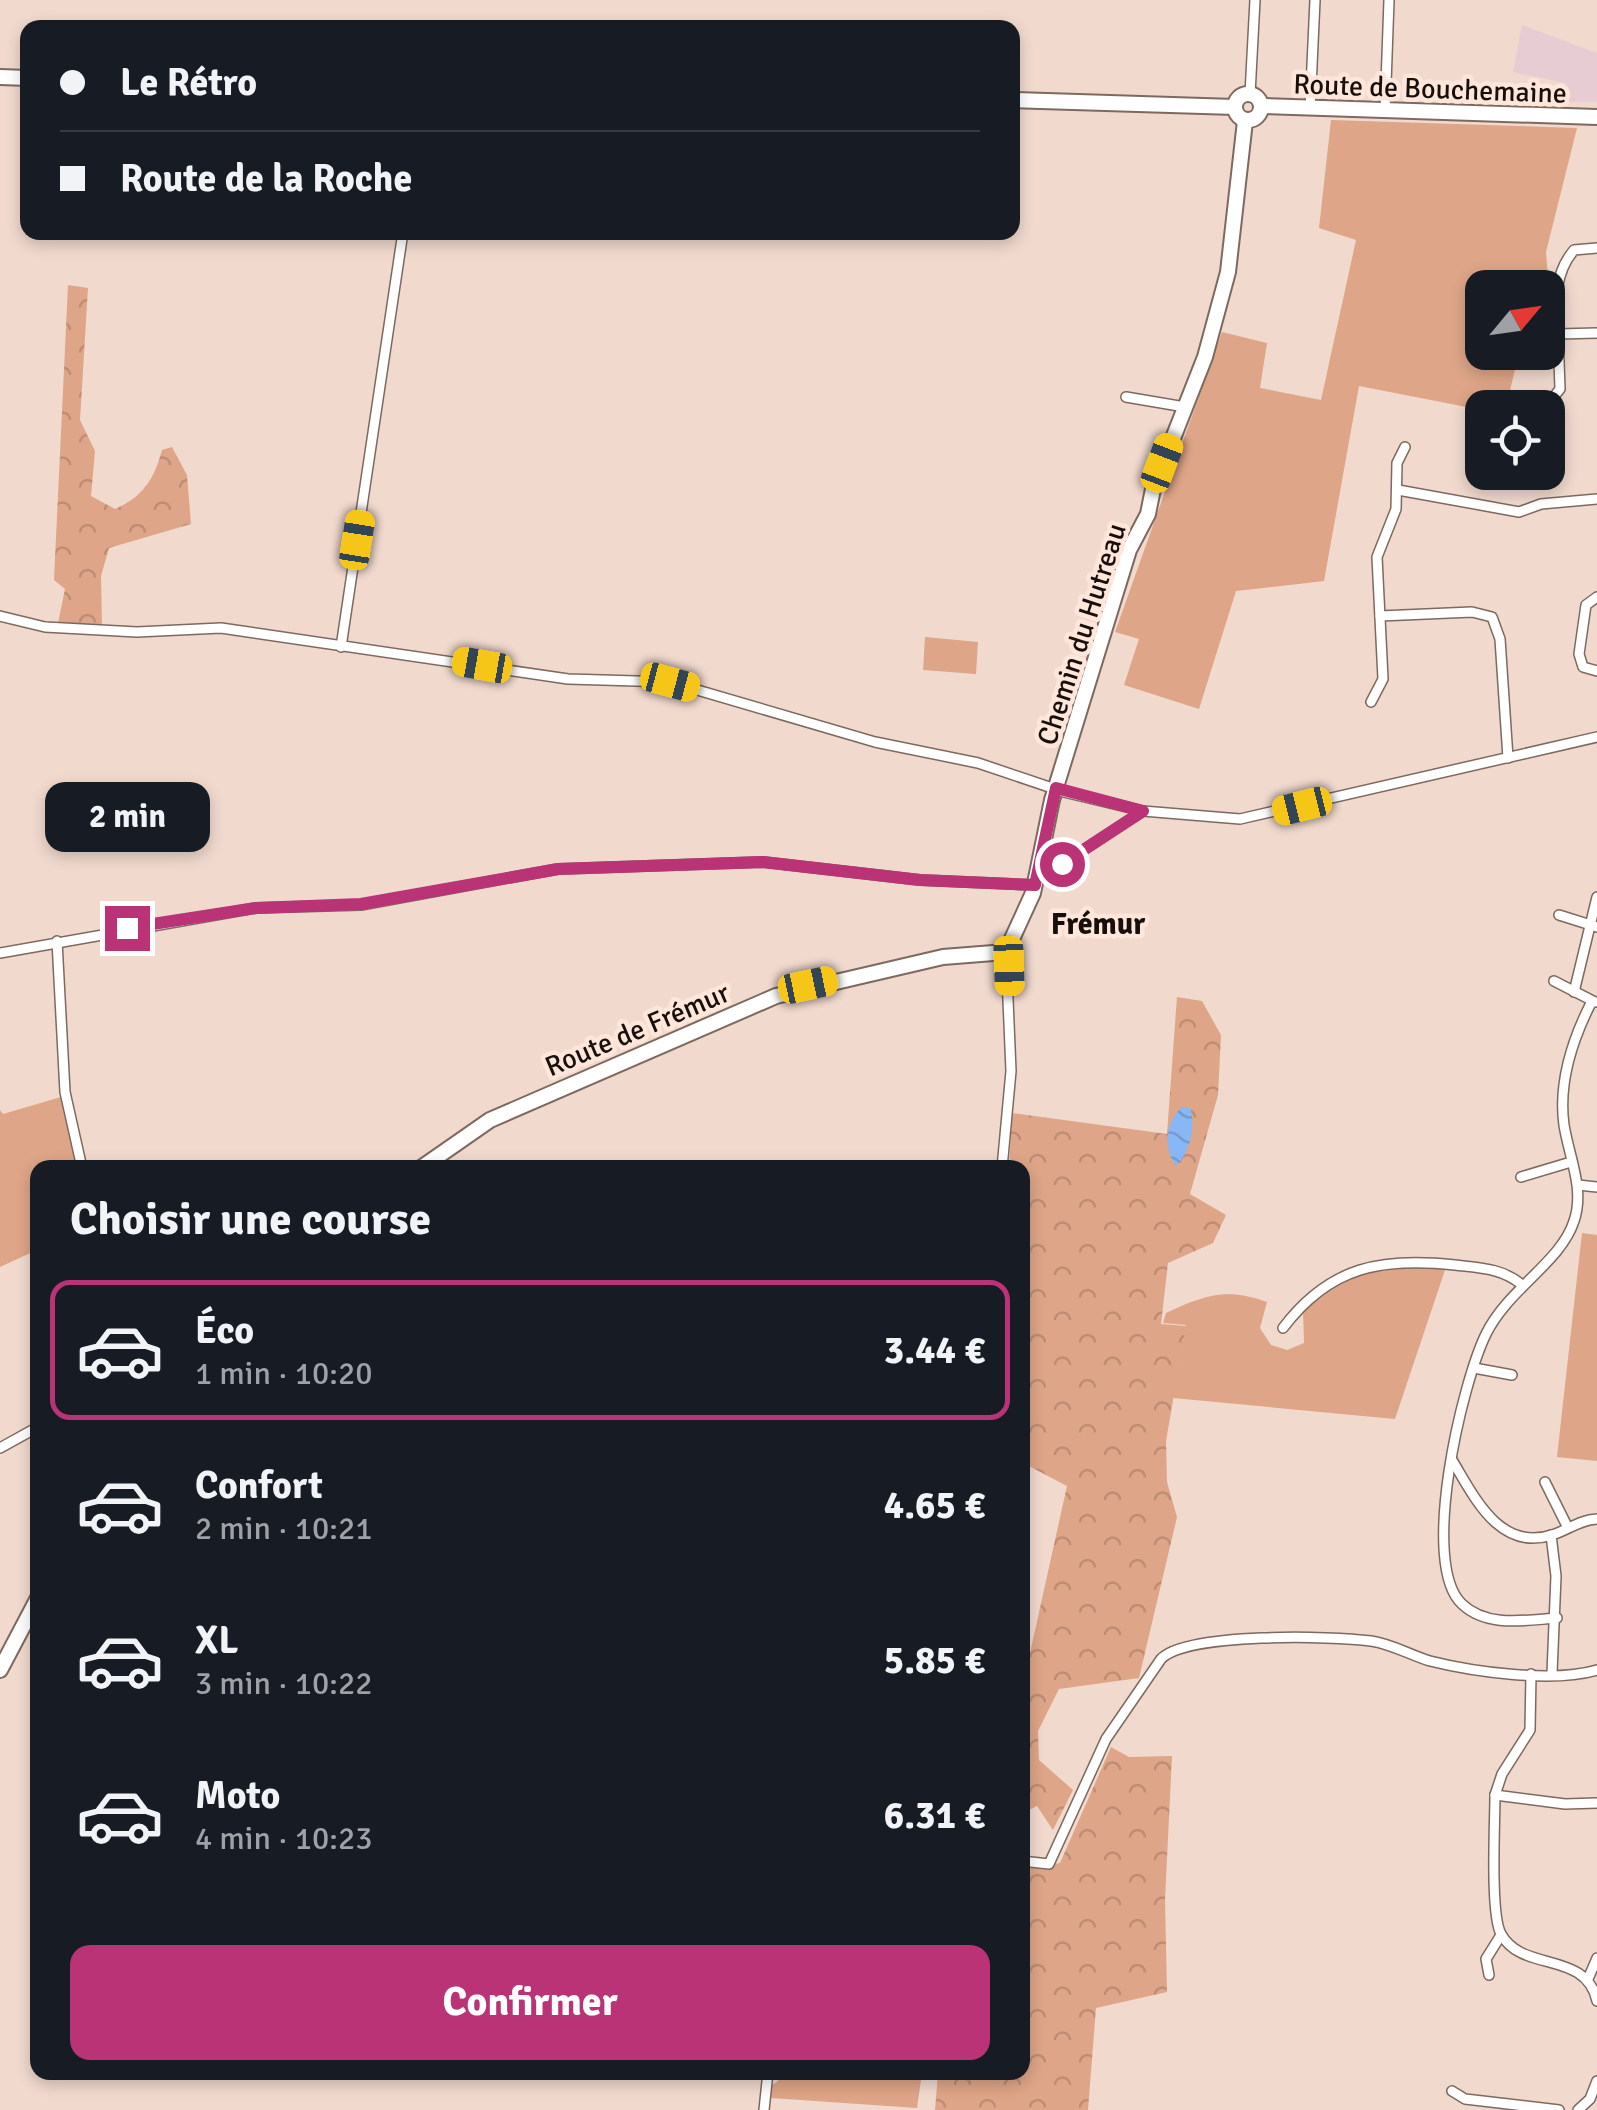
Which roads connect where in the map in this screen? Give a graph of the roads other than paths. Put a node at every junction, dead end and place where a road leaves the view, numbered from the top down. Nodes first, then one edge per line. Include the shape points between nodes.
1 (1255, 0) edge
2 (1315, 0) edge
3 (1389, 0) edge
4 (1250, 94) junction
5 (1020, 100) edge
6 (1262, 106) junction
7 (1234, 107) junction
8 (1310, 109) junction
9 (1385, 112) junction
10 (1597, 118) edge
11 (1244, 121) junction
12 (403, 240) edge
13 (1597, 248) edge
14 (1562, 270) edge
15 (1597, 332) edge
16 (1565, 334) edge
17 (1126, 397) dead end
18 (1184, 407) junction
19 (1405, 447) dead end
20 (1398, 490) junction
21 (1597, 499) edge
22 (1597, 597) edge
23 (0, 616) edge
24 (1380, 616) junction
25 (340, 648) junction
26 (1597, 671) edge
27 (1371, 702) dead end
28 (1597, 737) edge
29 (1508, 758) junction
30 (1056, 788) junction
31 (1143, 811) junction
32 (1036, 878) junction
33 (1597, 897) edge
34 (1560, 916) dead end
35 (1594, 926) edge
36 (57, 941) junction
37 (1006, 952) junction
38 (0, 953) edge
39 (1554, 981) dead end
40 (1574, 992) junction
41 (1594, 1002) edge
42 (80, 1160) edge
43 (432, 1160) edge
44 (1003, 1160) edge
45 (1571, 1162) junction
46 (1522, 1176) dead end
47 (1578, 1185) junction
48 (1597, 1187) edge
49 (1520, 1284) junction
50 (1283, 1328) dead end
51 (1474, 1368) junction
52 (1512, 1375) dead end
53 (30, 1431) edge
54 (0, 1448) edge
55 (1452, 1460) junction
56 (1545, 1482) dead end
57 (1597, 1519) edge
58 (1567, 1526) junction
59 (1551, 1535) junction
60 (30, 1613) edge
61 (1556, 1618) junction
62 (0, 1670) edge
63 (1597, 1670) edge
64 (1552, 1673) junction
65 (1531, 1674) junction
66 (1495, 1795) junction
67 (1597, 1803) edge
68 (1030, 1862) edge
69 (1501, 1936) junction
70 (1597, 1958) edge
71 (1490, 1975) dead end
72 (1588, 1979) junction
73 (1597, 2002) edge
74 (767, 2080) edge
75 (1597, 2080) edge
76 (1452, 2091) dead end
77 (764, 2110) edge
78 (1559, 2110) edge
79 (1578, 2110) edge

1 - 4 street
2 - 8 street
3 - 9 street
4 - 6 street, Route de Bouchemaine
4 - 7 street
5 - 7 street
6 - 8 street, Route de Bouchemaine
6 - 11 street, Route de Bouchemaine
7 - 11 street
8 - 9 street, Route de Bouchemaine
9 - 10 street, Route de Bouchemaine
11 - 18 street, Chemin du Hutreau via 1228,272
12 - 25 street
13 - 14 street via 1574,250
15 - 16 street
17 - 18 street
18 - 30 street, Chemin du Hutreau via 1129,550
19 - 20 street via 1397,463
20 - 21 street via 1518,512
20 - 24 street via 1377,557
22 - 26 street via 1586,606 1579,654 1583,666
23 - 25 street via 45,627 136,632 221,628
24 - 27 street via 1382,679
24 - 29 street via 1492,617 1500,639
25 - 30 street via 568,679 670,682
28 - 29 street
29 - 31 street via 1240,819
30 - 31 street
30 - 32 street, Chemin du Hutreau
31 - 32 street
32 - 36 street via 920,880 763,862 558,869 361,904 256,908
32 - 37 street, Chemin du Hutreau
33 - 35 street
34 - 35 street
35 - 40 street
36 - 38 street
36 - 42 street via 65,1092
37 - 43 street, Route de Frémur via 943,957 776,996 490,1120
37 - 44 street, Chemin du Hutreau via 1011,1071
39 - 40 street
40 - 41 street
41 - 45 street via 1578,1029 1563,1095
45 - 46 street
45 - 47 street
47 - 48 street
47 - 49 street via 1567,1238
49 - 50 street via 1506,1272 1380,1262 1321,1291
49 - 51 street via 1486,1334
51 - 52 street
51 - 55 street
53 - 54 street
55 - 59 street via 1501,1528
55 - 61 street via 1441,1545 1454,1595 1473,1612 1507,1622
56 - 58 street
57 - 58 street
58 - 59 street
59 - 61 street
60 - 62 street
61 - 64 street
63 - 64 street
64 - 65 street
65 - 66 street via 1530,1730
65 - 68 street via 1342,1639 1247,1640 1167,1652 1106,1739 1048,1864
66 - 67 street
66 - 69 street
69 - 71 street via 1486,1960
69 - 72 street
70 - 72 street
72 - 73 street
74 - 77 street
75 - 79 street
76 - 78 street via 1465,2099

